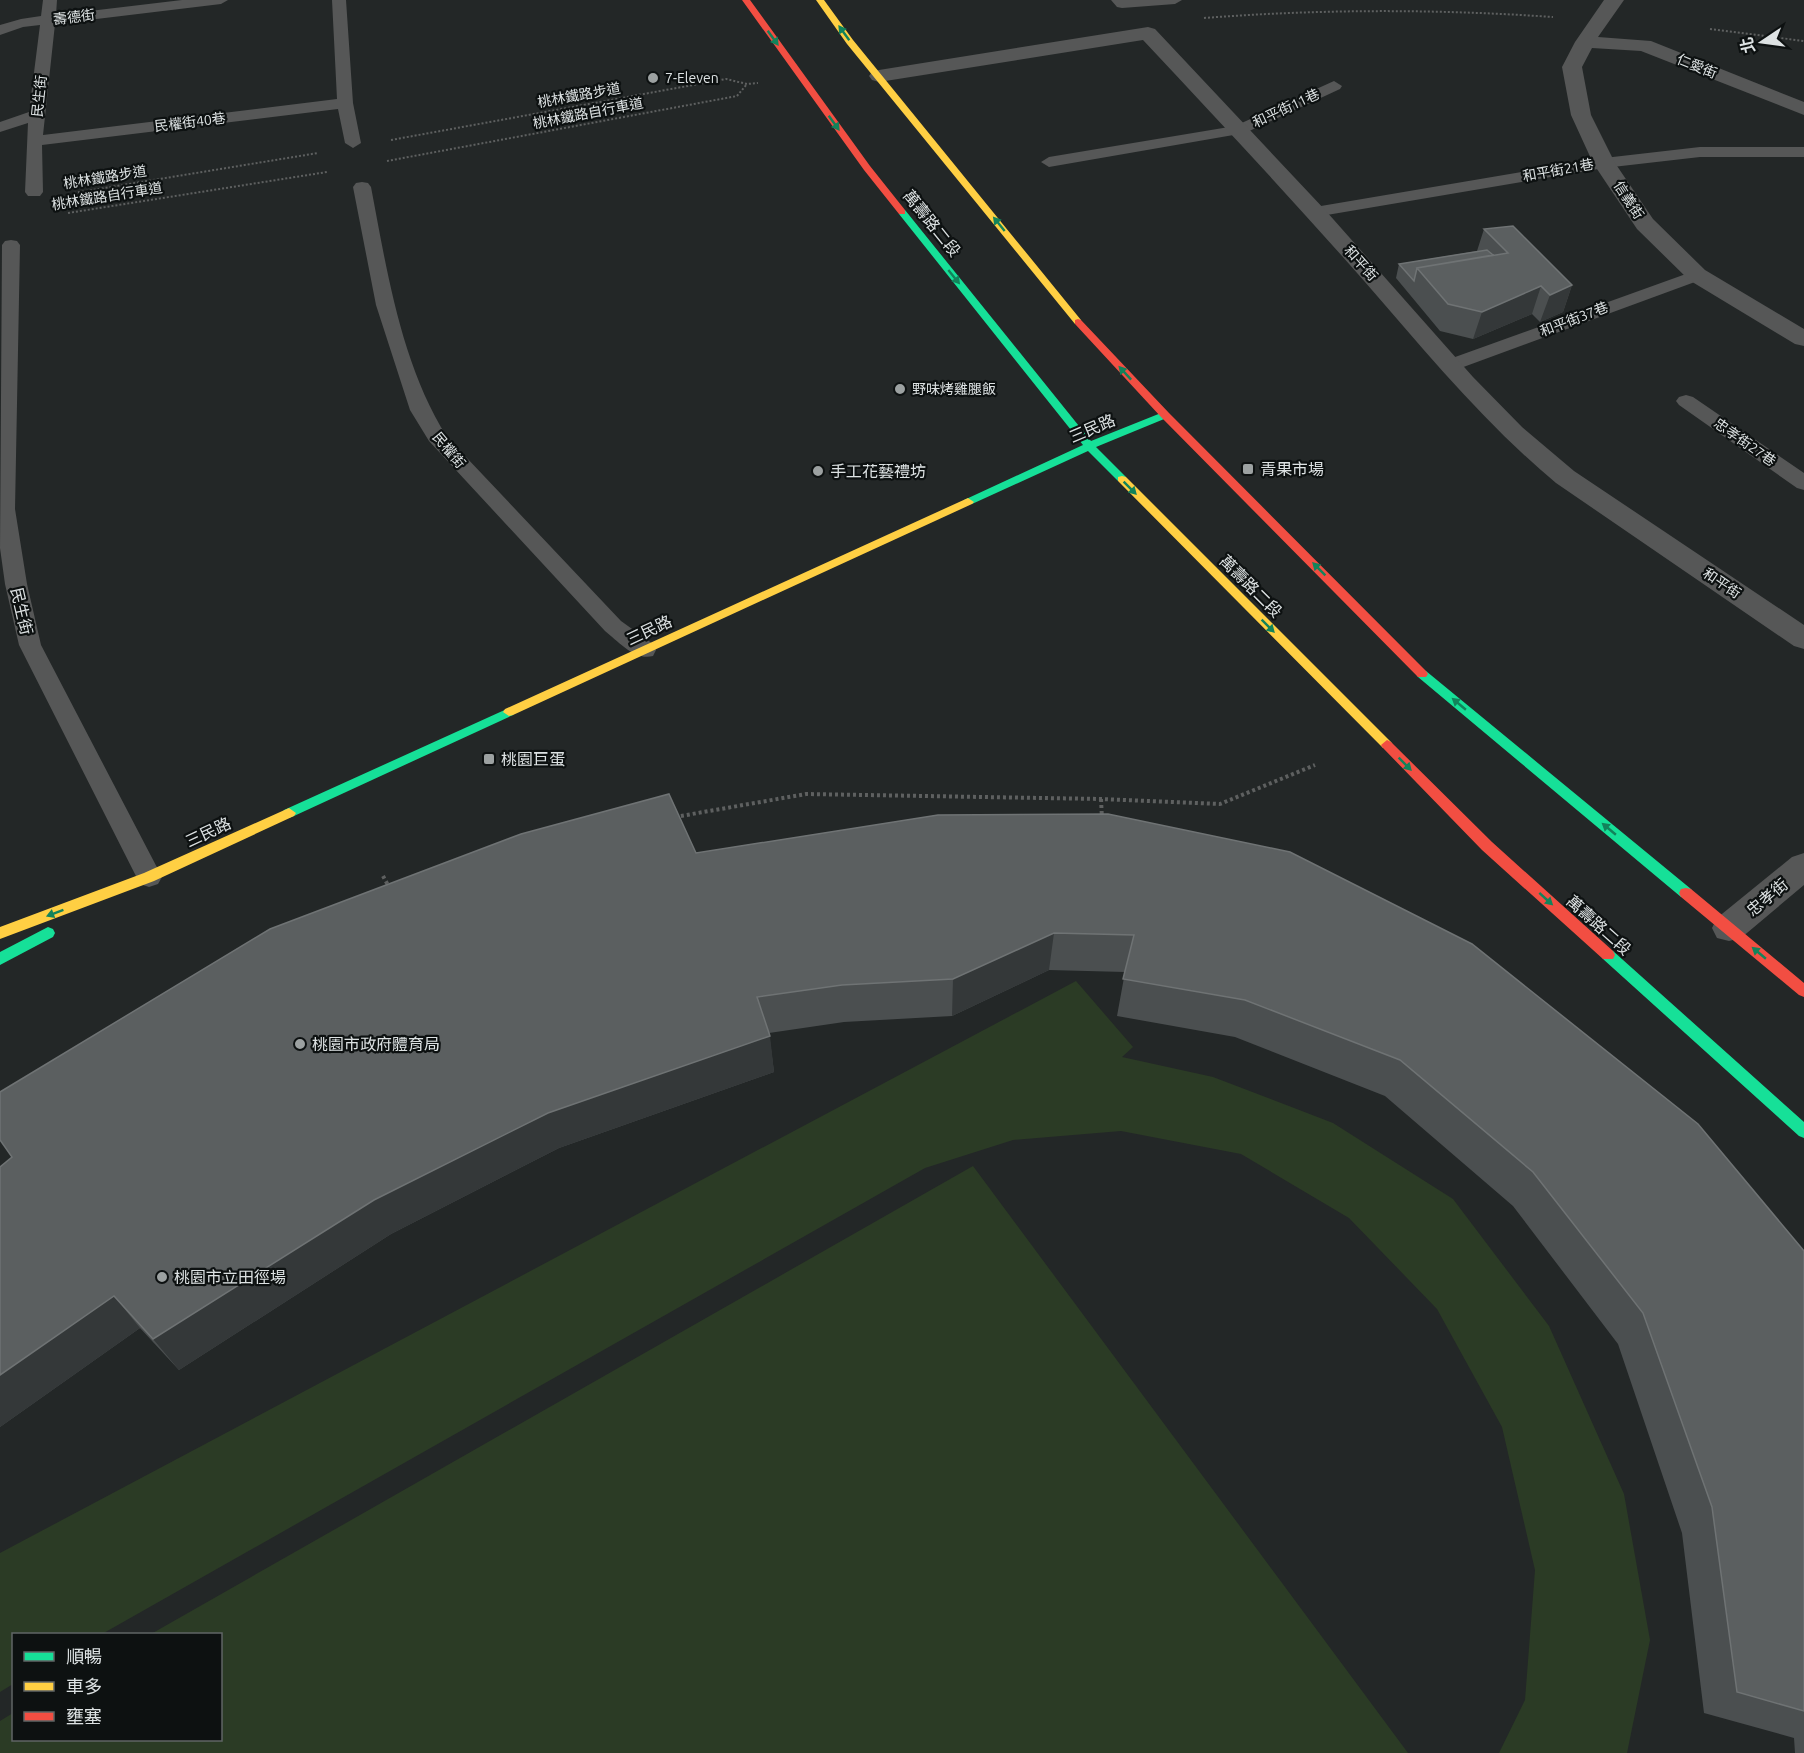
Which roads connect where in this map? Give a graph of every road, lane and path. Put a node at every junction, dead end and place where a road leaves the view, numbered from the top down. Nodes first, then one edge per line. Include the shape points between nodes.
1 (50, 0) edge
2 (221, 0) edge
3 (339, 0) edge
4 (746, 0) edge
5 (820, 0) edge
6 (1175, 0) edge
7 (1614, 0) edge
8 (1120, 2) edge
9 (1557, 17) dead end
10 (1197, 19) dead end
11 (46, 20) junction
12 (0, 30) edge
13 (1585, 42) junction
14 (879, 76) junction
15 (747, 84) joint
16 (1334, 86) dead end
17 (345, 103) junction
18 (1804, 109) edge
19 (37, 115) junction
20 (0, 127) edge
21 (1239, 130) junction
22 (414, 136) dead end
23 (34, 141) junction
24 (353, 143) dead end
25 (1804, 152) edge
26 (321, 153) dead end
27 (428, 154) dead end
28 (1049, 162) dead end
29 (1604, 162) junction
30 (326, 172) dead end
31 (362, 187) dead end
32 (34, 192) dead end
33 (69, 193) dead end
34 (1315, 212) junction
35 (68, 213) dead end
36 (12, 245) dead end
37 (1697, 275) junction
38 (1804, 339) edge
39 (1451, 365) junction
40 (1686, 401) dead end
41 (1165, 415) junction
42 (1089, 446) junction
43 (1804, 483) edge
44 (1804, 639) edge
45 (645, 650) junction
46 (1315, 765) dead end
47 (1101, 799) junction
48 (666, 818) edge
49 (1102, 821) edge
50 (1804, 866) edge
51 (383, 876) dead end
52 (149, 877) junction
53 (382, 896) edge
54 (1729, 928) junction
55 (0, 933) edge
56 (0, 959) edge
57 (1804, 991) edge
58 (1804, 1131) edge

1 - 11 lane, 民生街
2 - 11 lane, 壽德街
3 - 17 lane
4 -> 42 main road, 萬壽路二段 via 867,168
14 -> 5 main road
6 - 8 lane
7 - 13 street, 信義街
9 - 10 path via 1442,10 1286,11
11 - 12 lane, 壽德街
11 - 19 lane, 民生街
13 - 18 street, 仁愛街 via 1644,45
13 - 29 street, 信義街 via 1572,67 1581,115
14 - 21 street, 和平街 via 1148,33
41 -> 14 main road via 1082,327
15 - 22 path, 桃林鐵路步道 via 726,79
15 - 27 path, 桃林鐵路自行車道 via 737,96
16 - 21 lane, 和平街11巷
17 - 23 lane, 民權街40巷
17 - 24 lane
19 - 20 lane
19 - 23 lane, 民生街
21 - 28 lane, 和平街11巷
21 - 34 street, 和平街
23 - 32 lane, 民生街
25 - 29 lane, 和平街21巷 via 1700,152
26 - 33 path, 桃林鐵路步道
29 - 34 lane, 和平街21巷
29 - 37 street, 信義街 via 1645,224
30 - 35 path, 桃林鐵路自行車道
31 - 45 lane, 民權街 via 385,305 420,410 439,441 613,626
34 - 39 street, 和平街
36 - 52 lane, 民生街 via 4,509 16,584 30,645
37 - 38 street, 信義街
37 - 39 lane, 和平街37巷
39 - 44 street, 和平街 via 1533,452 1565,477
40 - 43 lane, 忠孝街27巷
41 - 42 main road, 三民路
54 -> 41 main road via 1419,672
42 - 45 main road, 三民路
42 -> 58 main road, 萬壽路二段 via 1487,846
45 - 52 main road, 三民路
46 - 47 path via 1220,804
47 - 48 path via 806,794
47 - 49 path
50 - 54 street, 忠孝街
51 - 53 path via 392,892
52 -> 55 main road, 三民路
52 - 56 main road, 三民路
57 -> 54 main road

